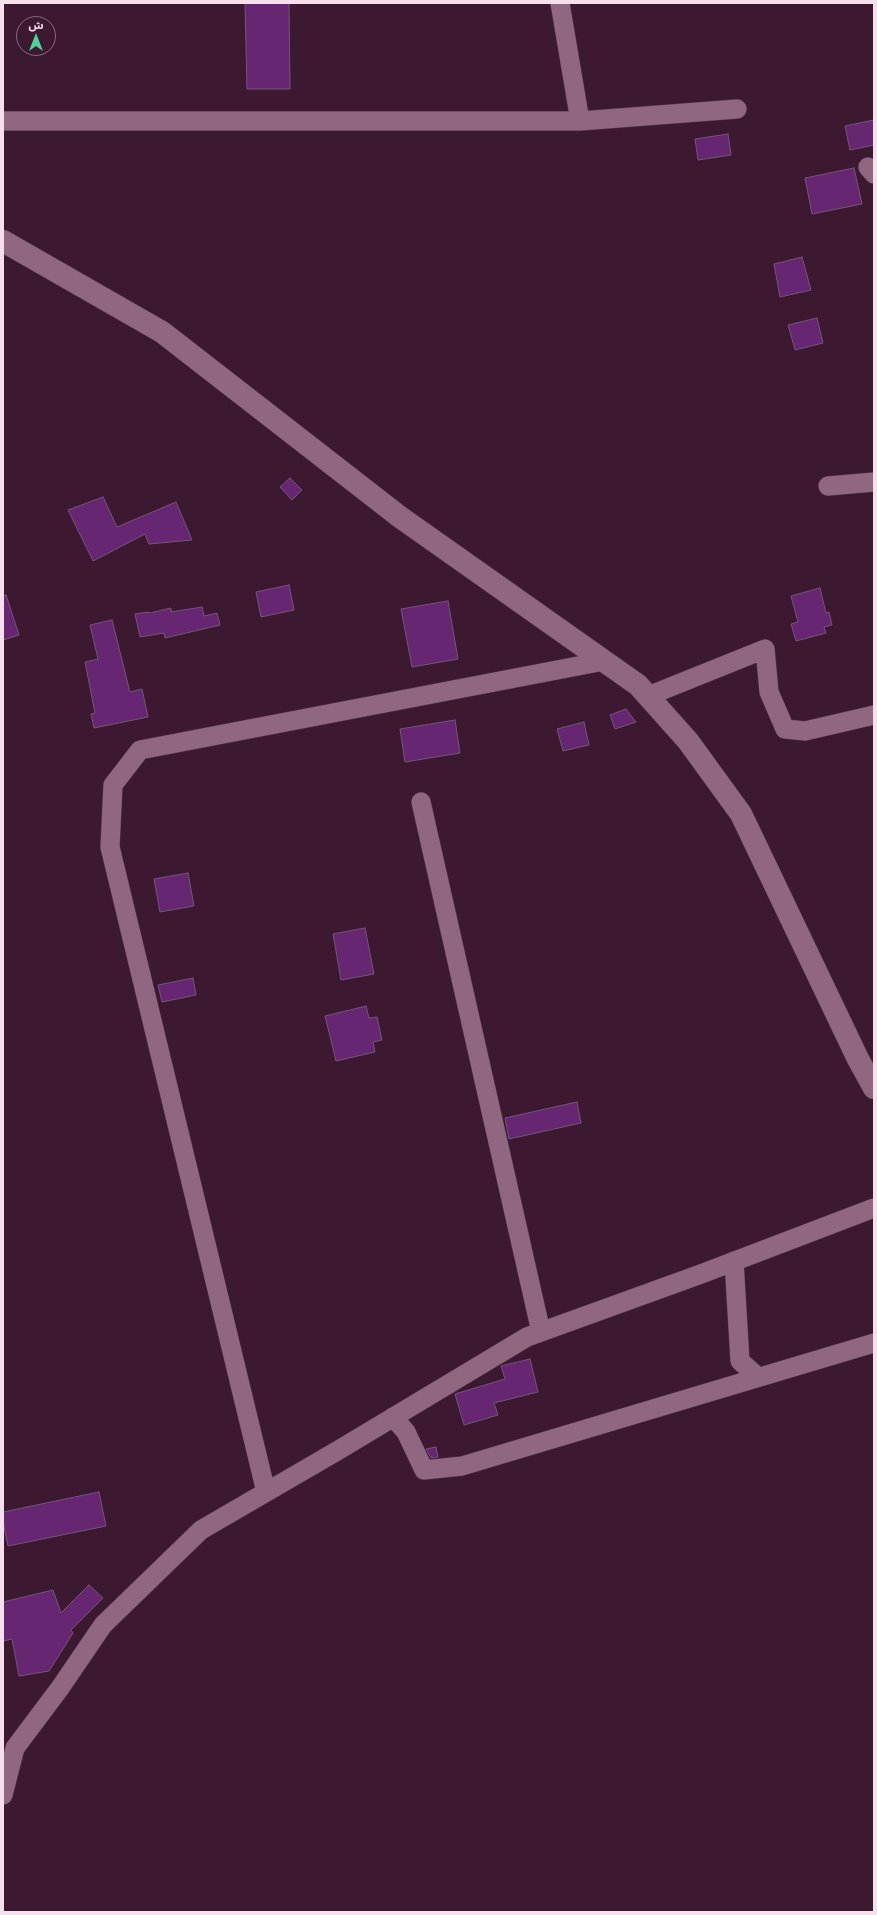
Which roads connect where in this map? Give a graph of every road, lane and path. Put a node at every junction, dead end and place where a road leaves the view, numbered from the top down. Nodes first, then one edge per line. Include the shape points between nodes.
1 (560, 3) edge
2 (737, 108) dead end
3 (3, 121) edge
4 (580, 121) junction
5 (3, 241) edge
6 (874, 482) edge
7 (828, 486) dead end
8 (604, 661) junction
9 (648, 696) junction
10 (874, 714) edge
11 (421, 802) dead end
12 (874, 1088) edge
13 (874, 1208) edge
14 (734, 1261) junction
15 (541, 1332) junction
16 (874, 1342) edge
17 (758, 1377) junction
18 (393, 1418) junction
19 (266, 1492) junction
20 (3, 1795) edge

1 - 4 street
2 - 4 street
3 - 4 street
5 - 8 street via 162,332 400,517
6 - 7 street
8 - 9 street via 638,685
8 - 19 street via 140,750 113,785 110,847
9 - 10 street via 765,649 769,692 786,729 805,731
9 - 12 street via 688,740 741,814
11 - 15 street
13 - 14 street
14 - 15 street
14 - 17 street via 740,1361
15 - 18 street via 527,1337
16 - 17 street
17 - 18 street via 462,1466 424,1470 406,1432
18 - 19 street
19 - 20 street via 201,1530 103,1625 15,1748

